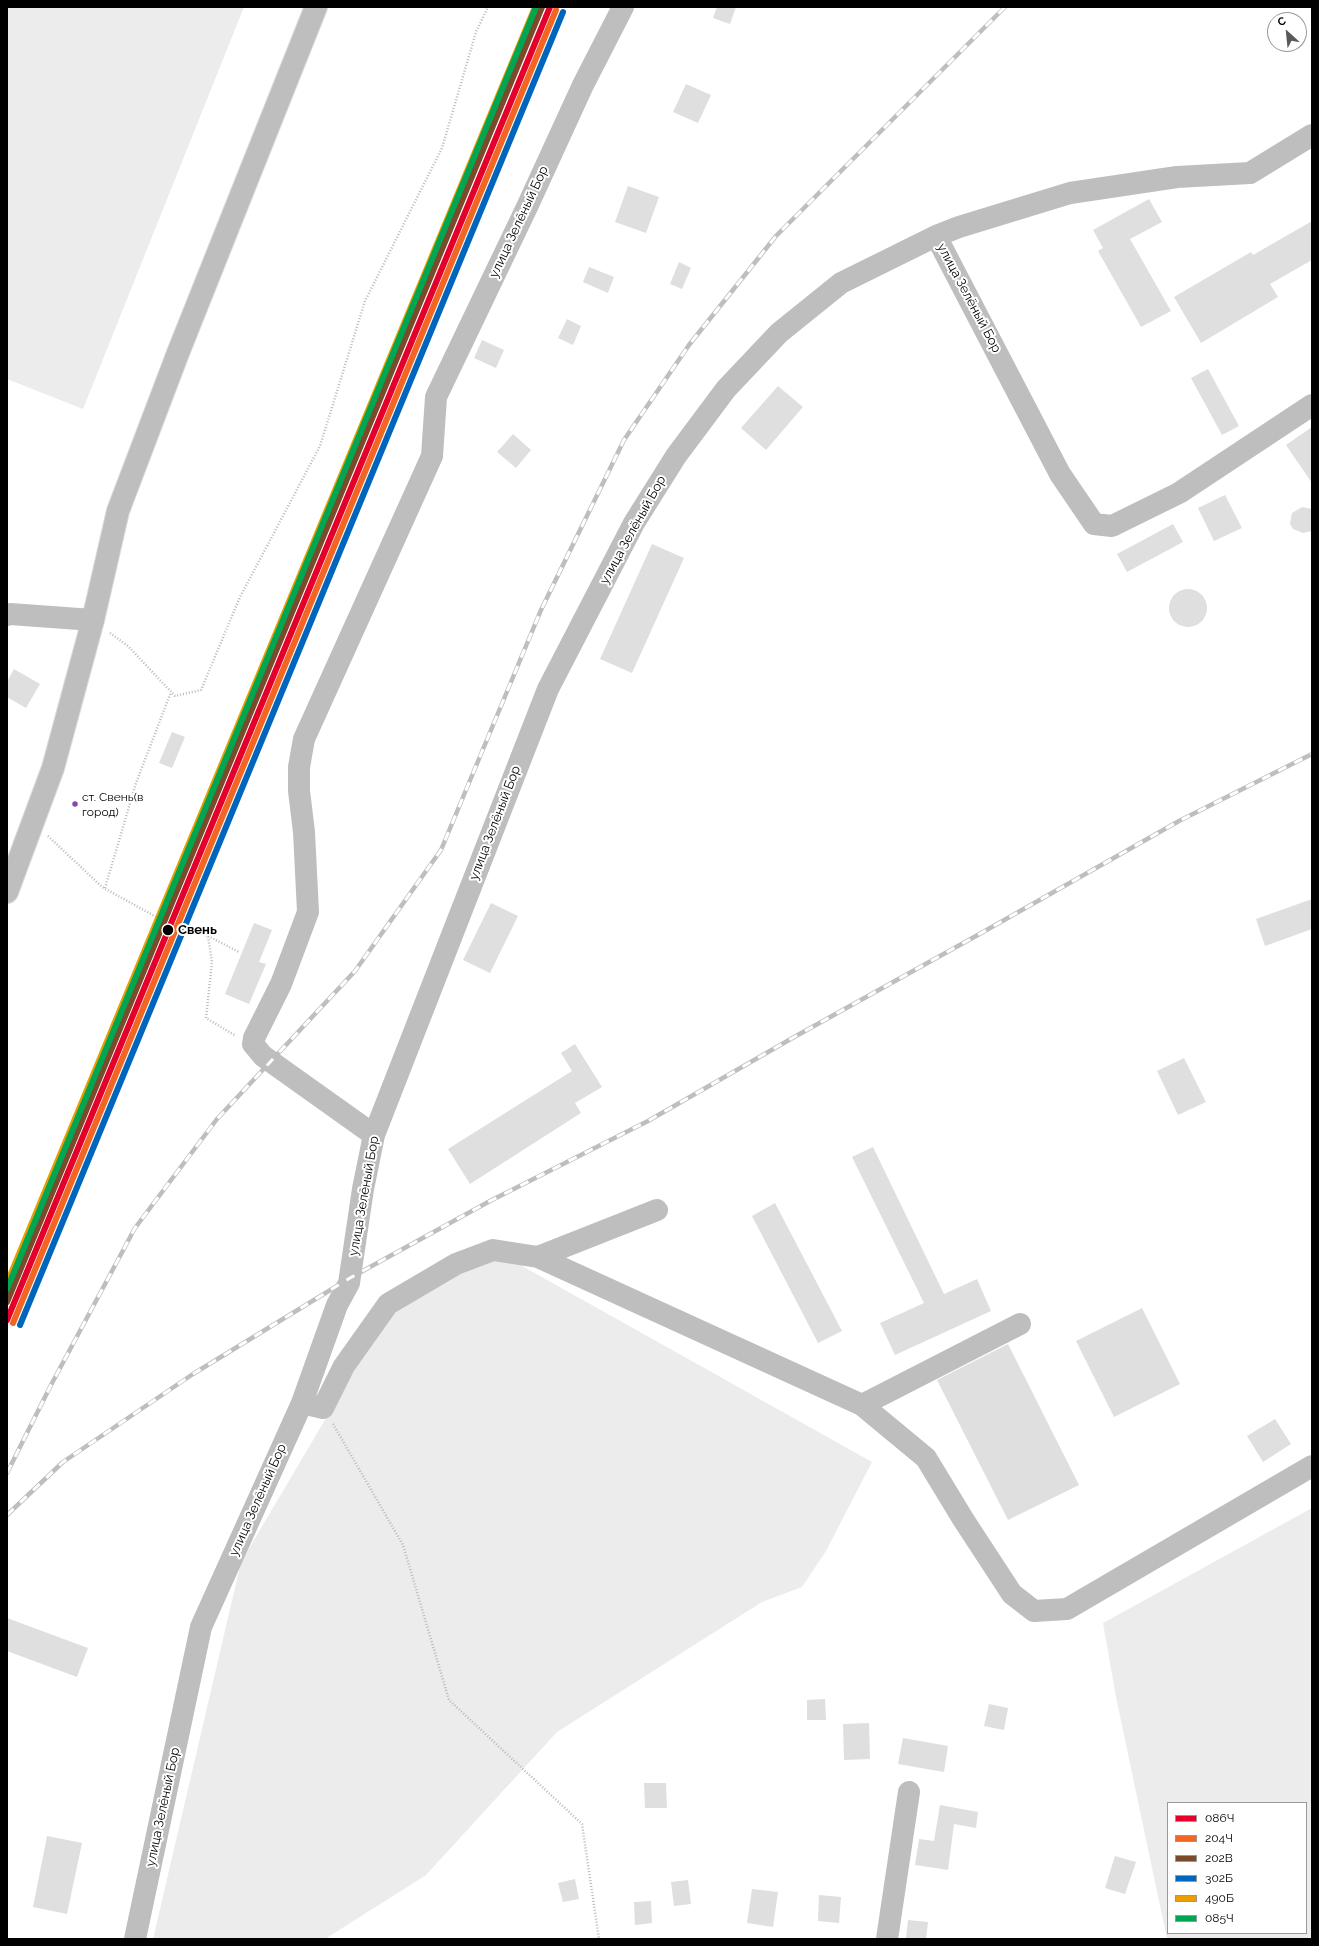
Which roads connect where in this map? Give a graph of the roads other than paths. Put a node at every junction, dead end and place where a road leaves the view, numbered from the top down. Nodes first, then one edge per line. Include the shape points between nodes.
1 (316, 7) edge
2 (623, 7) edge
3 (1312, 135) edge
4 (936, 236) junction
5 (1312, 405) edge
6 (7, 615) edge
7 (93, 620) junction
8 (7, 892) edge
9 (374, 1134) junction
10 (656, 1210) dead end
11 (538, 1257) junction
12 (1020, 1324) dead end
13 (302, 1403) junction
14 (862, 1405) junction
15 (1312, 1466) edge
16 (909, 1792) dead end
17 (135, 1939) edge
18 (887, 1939) edge

1 - 7 street via 118,511
2 - 9 street, улица Зелёный Бор via 582,85 436,397 432,456 304,740 299,767 299,791 308,912 281,984 253,1044 256,1050
3 - 4 street via 1250,173 1177,177 1070,193
4 - 5 street, улица Зелёный Бор via 1060,474 1094,524 1112,526 1178,493
4 - 9 street, улица Зелёный Бор via 841,283 779,333 726,389 671,462 634,523 548,689
6 - 7 street
7 - 8 street via 53,768
9 - 13 street, улица Зелёный Бор via 350,1278
10 - 11 street
11 - 13 street via 493,1250 456,1264 388,1304 344,1366 323,1408
11 - 14 street
12 - 14 street
13 - 17 street, улица Зелёный Бор via 201,1627
14 - 15 street via 926,1458 1012,1594 1034,1611 1067,1609
16 - 18 street

